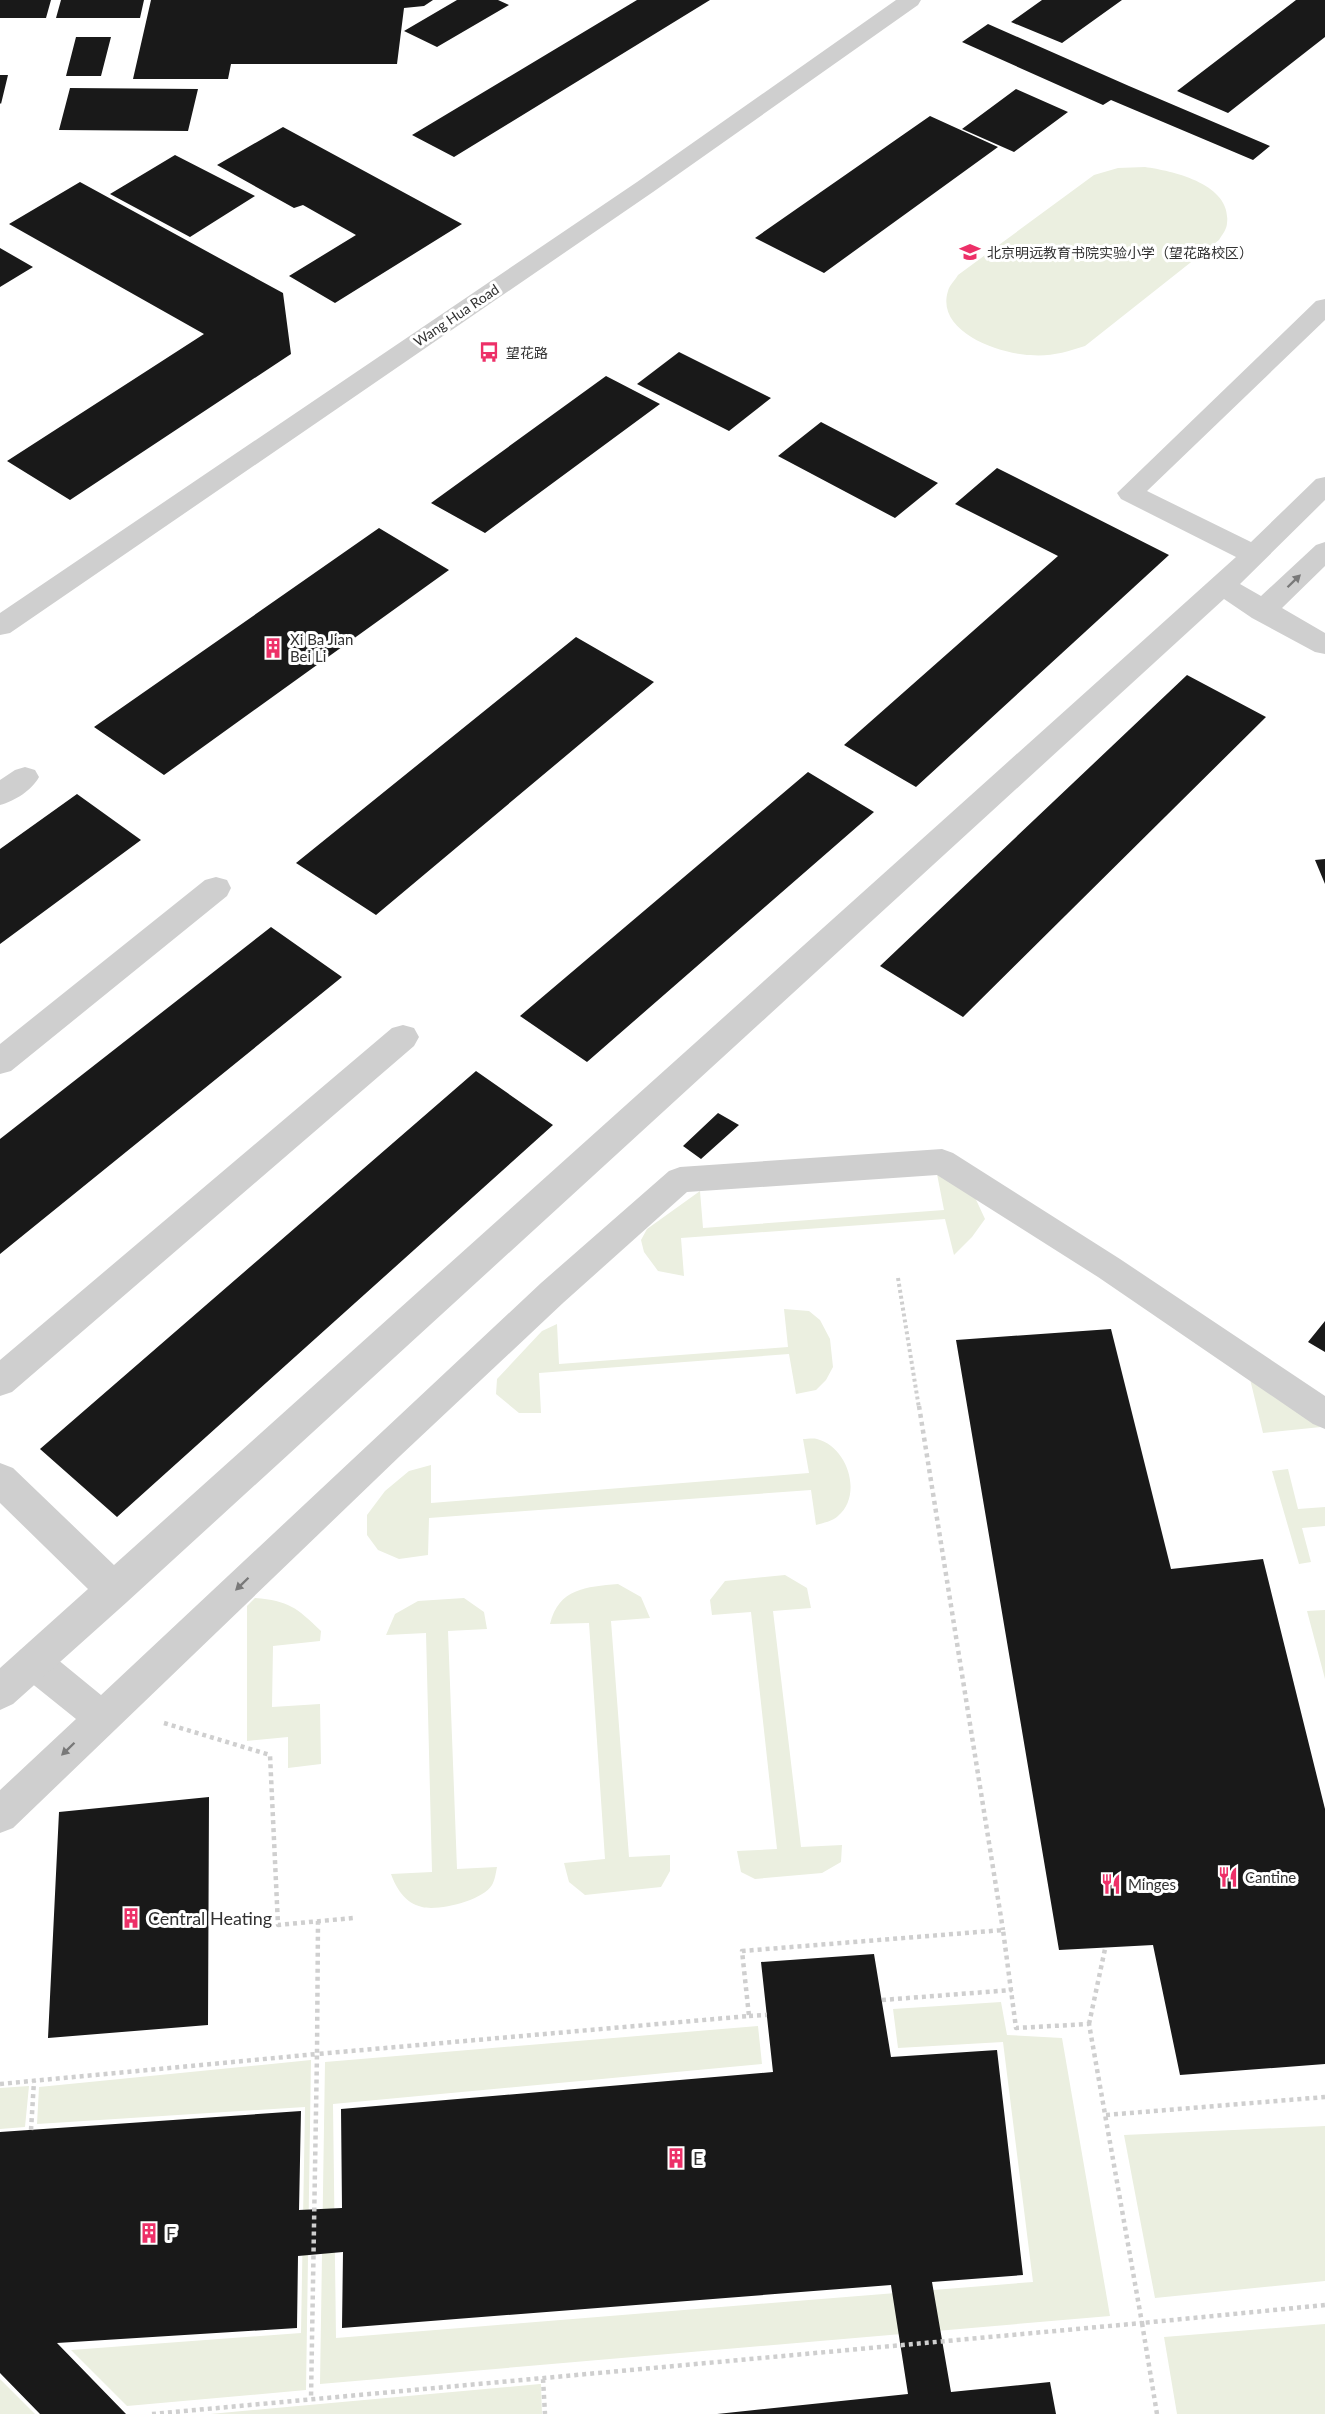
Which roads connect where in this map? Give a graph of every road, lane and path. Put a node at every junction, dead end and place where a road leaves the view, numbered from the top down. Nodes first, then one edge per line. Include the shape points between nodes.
1 (909, 0) edge
2 (1325, 306) edge
3 (1325, 485) edge
4 (1325, 551) edge
5 (1254, 555) junction
6 (1222, 586) junction
7 (1262, 611) junction
8 (0, 626) edge
9 (1325, 645) edge
10 (25, 777) dead end
11 (0, 795) edge
12 (216, 888) dead end
13 (403, 1037) dead end
14 (0, 1062) edge
15 (898, 1278) dead end
16 (0, 1381) edge
17 (1325, 1414) edge
18 (0, 1479) edge
19 (114, 1590) junction
20 (33, 1662) junction
21 (0, 1692) edge
22 (104, 1710) junction
23 (0, 1815) edge
24 (353, 1918) dead end
25 (318, 1921) junction
26 (1003, 1930) junction
27 (1105, 1949) dead end
28 (1011, 1990) junction
29 (882, 2000) dead end
30 (767, 2015) dead end
31 (749, 2016) junction
32 (1089, 2024) junction
33 (317, 2054) junction
34 (34, 2081) junction
35 (0, 2084) edge
36 (1325, 2097) edge
37 (1106, 2115) junction
38 (31, 2130) dead end
39 (1325, 2305) edge
40 (1142, 2323) junction
41 (543, 2379) junction
42 (310, 2398) junction
43 (152, 2414) edge
44 (545, 2414) edge
45 (1157, 2414) edge

1 - 8 street, Wang Hua Road via 645,187
2 - 5 street via 1130,493
3 - 5 street
7 -> 4 street
5 - 6 street
6 - 7 street
6 - 19 street
7 - 9 street
10 - 11 street
12 - 14 street
13 - 16 street
15 - 26 path
17 -> 22 lane via 1109,1268 942,1162 680,1180 552,1293
18 - 19 street
19 - 20 street
20 - 21 street
20 - 22 lane
22 -> 23 lane
22 - 25 path via 270,1755 279,1925
24 - 25 path
25 - 33 path
26 - 28 path
26 - 31 path via 742,1952
27 - 32 path
28 - 29 path
28 - 32 path via 1016,2028
30 - 31 path
31 - 33 path
32 - 37 path
33 - 34 path
33 - 42 path
34 - 35 path
34 - 38 path
36 - 37 path
37 - 40 path
39 - 40 path
40 - 41 path
40 - 45 path
41 - 42 path
41 - 44 path
42 - 43 path

